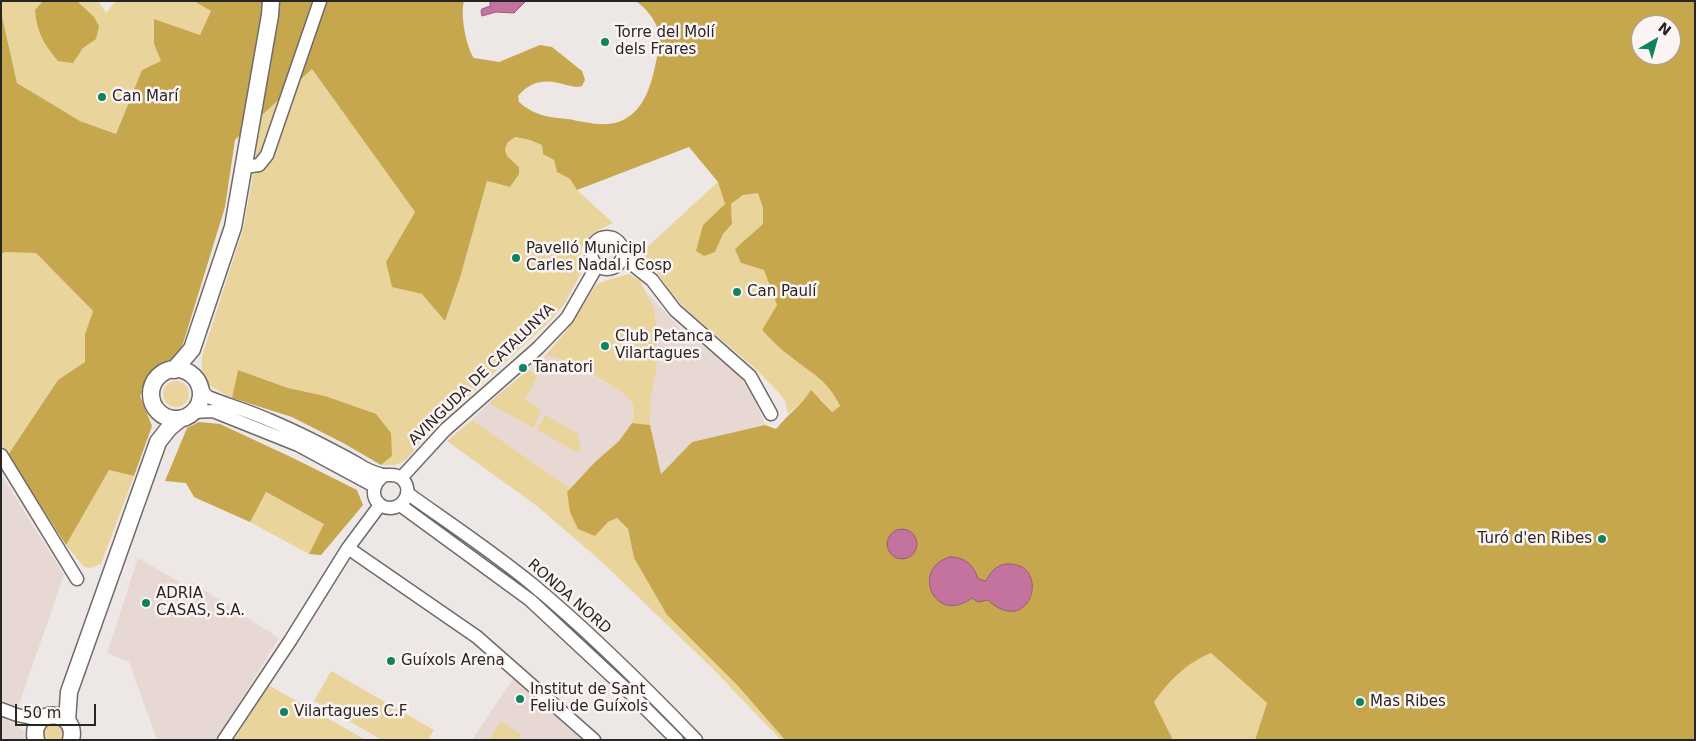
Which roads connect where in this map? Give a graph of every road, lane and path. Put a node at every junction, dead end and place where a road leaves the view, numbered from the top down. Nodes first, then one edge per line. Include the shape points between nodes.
1 (271, 1) edge
2 (320, 1) edge
3 (244, 167) junction
4 (623, 257) junction
5 (596, 266) junction
6 (192, 349) junction
7 (174, 370) junction
8 (197, 384) junction
9 (158, 411) junction
10 (771, 414) dead end
11 (187, 416) junction
12 (158, 442) junction
13 (1, 455) edge
14 (385, 475) junction
15 (401, 478) junction
16 (374, 486) junction
17 (407, 493) junction
18 (380, 505) junction
19 (400, 505) junction
20 (348, 548) junction
21 (77, 579) dead end
22 (69, 692) junction
23 (1, 709) edge
24 (41, 727) edge
25 (71, 734) edge
26 (224, 740) edge
27 (594, 740) edge
28 (677, 740) edge
29 (696, 740) edge

1 - 3 main road
2 - 3 street via 267,154 258,166
3 - 6 main road via 233,227
4 - 5 street via 615,268 609,270
4 - 5 street via 619,242 604,238 591,249
4 - 10 street via 652,280 675,310 750,376
5 - 15 street, AVINGUDA DE CATALUNYA via 567,318 445,430
6 - 7 main road
6 - 8 main road
7 - 8 main road via 188,373
7 - 9 main road via 160,376 152,389
8 - 11 main road via 201,398 198,406
8 - 14 street via 208,397 267,419
9 - 11 main road via 172,419
9 - 12 main road
11 - 12 main road via 169,428
11 - 16 street via 213,411 290,442
12 - 22 main road
13 - 21 street
14 - 15 street
14 - 16 street
15 - 17 street
16 - 18 street via 374,496
17 - 19 street
17 - 29 street, RONDA NORD via 533,585 644,686
18 - 19 street via 390,508
18 - 20 street
19 - 28 street, RONDA NORD via 530,600
20 - 26 street
20 - 27 street via 477,637
22 - 24 main road
22 - 25 main road
23 - 24 street
24 - 25 main road via 57,715

